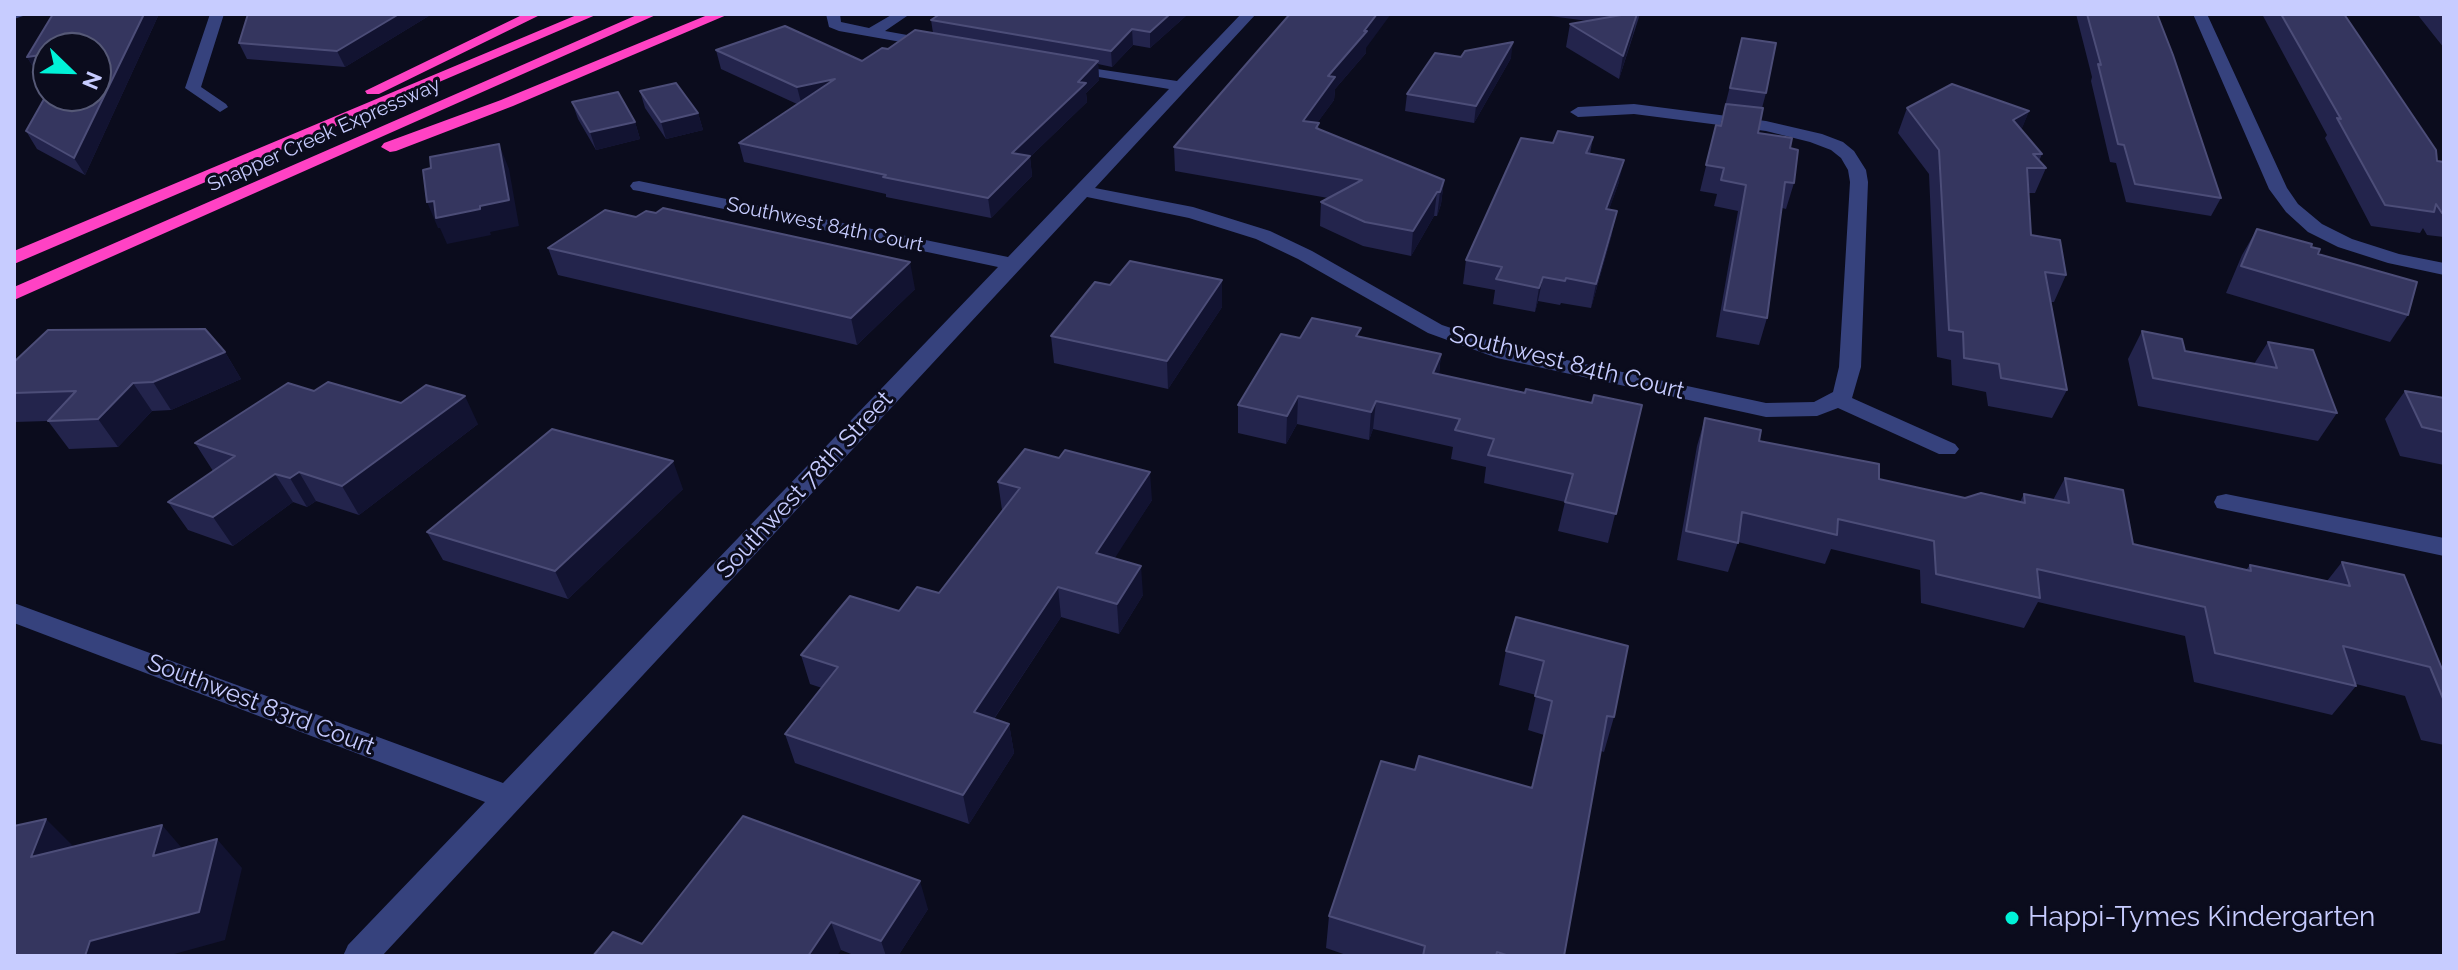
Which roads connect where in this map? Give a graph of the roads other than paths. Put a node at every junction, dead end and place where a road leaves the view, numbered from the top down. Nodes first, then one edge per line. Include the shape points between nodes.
1 (22, 14) edge
2 (217, 14) edge
3 (535, 14) edge
4 (591, 14) edge
5 (651, 14) edge
6 (722, 14) edge
7 (833, 14) edge
8 (903, 14) edge
9 (1249, 14) edge
10 (2200, 14) edge
11 (14, 15) edge
12 (871, 33) junction
13 (953, 47) edge
14 (1056, 65) edge
15 (1181, 86) junction
16 (220, 107) dead end
17 (1578, 112) dead end
18 (639, 186) dead end
19 (1082, 191) junction
20 (52, 242) junction
21 (111, 252) junction
22 (14, 258) edge
23 (1011, 264) junction
24 (2444, 269) edge
25 (14, 294) edge
26 (1838, 400) junction
27 (1947, 449) dead end
28 (2226, 502) dead end
29 (2444, 547) edge
30 (14, 613) edge
31 (508, 798) junction
32 (360, 956) edge

1 - 11 street
2 - 16 street via 193,88
3 - 20 highway
4 - 20 highway, Snapper Creek Expressway
5 - 21 highway, Snapper Creek Expressway
6 - 21 highway via 507,103
7 - 12 street via 834,24
8 - 12 street
9 - 15 street, Southwest 78th Street
10 - 24 street via 2283,197 2315,228 2345,243
12 - 13 street
14 - 15 street
15 - 19 street, Southwest 78th Street
17 - 26 street via 1634,109 1701,117 1800,133 1842,150 1859,182 1850,367
18 - 23 street, Southwest 84th Court
19 - 23 street, Southwest 78th Street
19 - 26 street, Southwest 84th Court via 1193,213 1254,232 1435,329 1505,353 1757,409 1802,411
20 - 22 highway, Snapper Creek Expressway
21 - 25 highway, Snapper Creek Expressway
23 - 31 street, Southwest 78th Street
26 - 27 street
28 - 29 street
30 - 31 street, Southwest 83rd Court
31 - 32 street, Southwest 78th Street

